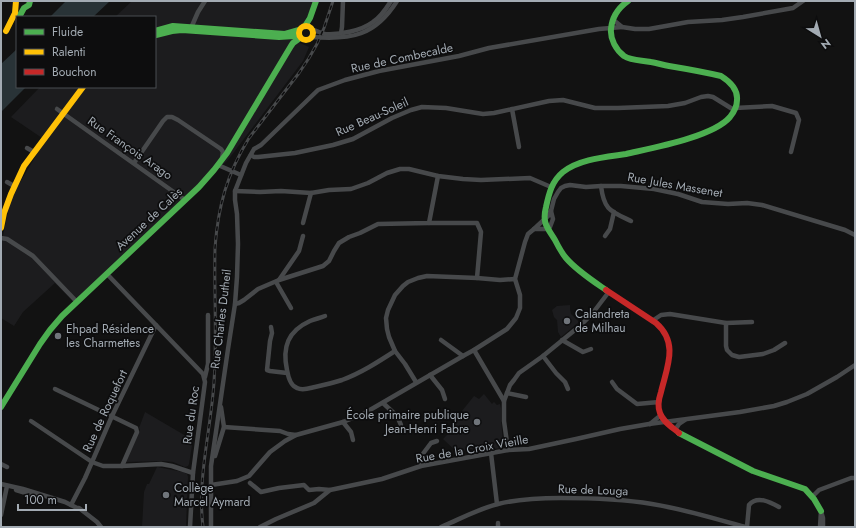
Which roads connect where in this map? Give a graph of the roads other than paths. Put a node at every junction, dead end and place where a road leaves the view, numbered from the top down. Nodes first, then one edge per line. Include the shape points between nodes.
1 (30, 1) edge
2 (205, 1) edge
3 (316, 1) edge
4 (343, 1) edge
5 (391, 1) edge
6 (397, 1) edge
7 (627, 1) edge
8 (803, 1) edge
9 (17, 3) edge
10 (24, 8) junction
11 (20, 16) edge
12 (16, 21) edge
13 (616, 22) junction
14 (191, 27) junction
15 (622, 27) junction
16 (307, 28) junction
17 (613, 28) junction
18 (156, 31) edge
19 (167, 32) junction
20 (341, 33) junction
21 (234, 34) junction
22 (156, 35) edge
23 (300, 37) junction
24 (312, 37) junction
25 (82, 88) edge
26 (58, 109) dead end
27 (512, 109) junction
28 (735, 109) junction
29 (63, 114) junction
30 (519, 147) dead end
31 (28, 148) dead end
32 (34, 152) junction
33 (791, 152) dead end
34 (251, 155) junction
35 (222, 158) junction
36 (134, 163) junction
37 (218, 165) junction
38 (241, 175) junction
39 (438, 176) junction
40 (7, 182) dead end
41 (14, 186) junction
42 (601, 186) junction
43 (551, 187) junction
44 (235, 191) junction
45 (311, 192) junction
46 (185, 200) junction
47 (551, 211) junction
48 (614, 212) junction
49 (546, 217) junction
50 (631, 221) dead end
51 (303, 223) dead end
52 (429, 223) junction
53 (1, 228) edge
54 (549, 228) junction
55 (534, 229) junction
56 (855, 235) edge
57 (303, 236) dead end
58 (605, 236) dead end
59 (1, 238) edge
60 (107, 274) junction
61 (477, 278) junction
62 (515, 279) junction
63 (278, 281) junction
64 (608, 293) junction
65 (77, 302) junction
66 (235, 304) junction
67 (291, 308) dead end
68 (208, 315) dead end
69 (325, 316) dead end
70 (652, 321) junction
71 (752, 322) dead end
72 (726, 323) junction
73 (156, 325) junction
74 (271, 327) dead end
75 (441, 340) dead end
76 (562, 340) junction
77 (784, 343) dead end
78 (592, 349) dead end
79 (395, 350) junction
80 (474, 350) junction
81 (462, 356) junction
82 (543, 356) junction
83 (855, 365) edge
84 (287, 373) junction
85 (430, 375) junction
86 (204, 377) junction
87 (416, 382) junction
88 (612, 382) dead end
89 (55, 389) dead end
90 (568, 389) dead end
91 (508, 394) junction
92 (526, 397) dead end
93 (445, 399) dead end
94 (220, 401) junction
95 (504, 401) junction
96 (659, 402) junction
97 (383, 403) junction
98 (1, 407) edge
99 (112, 416) junction
100 (663, 418) junction
101 (685, 420) junction
102 (31, 421) dead end
103 (343, 422) junction
104 (649, 424) junction
105 (401, 425) dead end
106 (224, 427) junction
107 (674, 430) junction
108 (296, 435) junction
109 (353, 440) dead end
110 (437, 441) dead end
111 (508, 450) junction
112 (490, 453) junction
113 (92, 462) junction
114 (1, 464) edge
115 (122, 466) junction
116 (212, 466) junction
117 (421, 466) junction
118 (7, 467) dead end
119 (193, 473) junction
120 (855, 478) edge
121 (250, 483) dead end
122 (4, 485) edge
123 (211, 485) junction
124 (330, 490) junction
125 (813, 496) junction
126 (497, 504) junction
127 (71, 506) junction
128 (779, 507) dead end
129 (821, 511) junction
130 (1, 515) edge
131 (101, 527) edge
132 (190, 527) edge
133 (212, 527) edge
134 (260, 527) edge
135 (441, 527) edge
136 (747, 527) edge
137 (820, 527) edge
138 (823, 527) edge

1 - 10 street
2 - 14 street
3 - 16 street
4 - 20 street
5 - 20 street via 374,22 360,29
6 - 24 street via 383,20 362,33 344,37
7 - 13 street
7 - 17 street via 616,12
8 - 15 street, Rue de Combecalde via 793,8 736,18 688,22 649,29
9 - 10 street via 20,8
9 - 12 street via 14,17 5,33
10 - 11 street
13 - 15 street
13 - 17 street
14 - 16 street via 279,33
14 - 18 street via 173,26
14 - 19 street via 176,28
14 - 21 street
15 - 17 street, Rue de Combecalde
16 - 20 street via 325,34
16 - 23 street via 299,34
16 - 24 street via 314,32
17 - 28 street via 612,40 618,51 628,59 727,79 736,94
17 - 34 street, Rue de Combecalde via 489,48 379,71 318,90 254,149
19 - 21 street via 182,30
19 - 22 street
21 - 23 street
23 - 24 street via 306,40
23 - 35 street, Avenue de Calès via 291,46
25 - 29 street
26 - 29 street, Rue François Arago
27 - 28 street, Rue Beau-Soleil via 563,100 596,108 668,106 708,96
27 - 30 street
27 - 34 street, Rue Beau-Soleil via 483,114 422,107 392,118 353,139 333,145 295,153 258,157
28 - 33 street via 772,106 796,113 799,120
28 - 43 street via 724,123 677,142 573,165 564,171
29 - 32 street
29 - 36 street, Rue François Arago
31 - 32 street
32 - 41 street
34 - 38 street, Rue de Combecalde
35 - 36 street via 221,149 178,120 167,117
35 - 37 street, Avenue de Calès
36 - 46 street, Rue François Arago
37 - 38 street
37 - 46 street, Avenue de Calès
38 - 44 street, Rue de Combecalde
39 - 43 street via 481,180 530,178
39 - 45 street via 400,169 351,189
39 - 52 street
40 - 41 street
41 - 53 street
42 - 47 street, Rue Jules Massenet via 565,186 554,199
42 - 48 street via 602,198
42 - 56 street, Rue Jules Massenet via 654,189 702,202 762,205
43 - 49 street via 545,208
44 - 45 street
44 - 66 street, Rue Charles Dutheil via 238,244
45 - 51 street
46 - 60 street, Avenue de Calès
47 - 49 street, Rue Jules Massenet
47 - 54 street, Rue Jules Massenet via 553,219
48 - 50 street
48 - 58 street
49 - 54 street
49 - 55 street, Rue Jules Massenet
52 - 61 street via 477,224 482,232
52 - 63 street via 378,224 339,243 324,266
54 - 55 street
54 - 64 street via 572,264
55 - 62 street, Rue Jules Massenet via 528,234
57 - 63 street via 299,251
59 - 65 street via 7,239 33,256
60 - 65 street, Avenue de Calès
60 - 73 street, Rue du Roc
61 - 62 street
61 - 79 street via 427,276 403,286 395,295 387,314 387,329
62 - 80 street via 520,295 520,308 516,318 507,329
63 - 66 street via 258,289
63 - 67 street
64 - 70 street
64 - 76 street via 592,314
65 - 98 street, Avenue de Calès via 46,335
66 - 94 street, Rue Charles Dutheil
68 - 86 street via 208,364
69 - 84 street via 312,320 294,332 286,345 284,358
70 - 72 street via 660,315 670,314
70 - 96 street via 666,333 670,346
71 - 72 street
72 - 77 street via 726,350 732,355 740,357 762,354
73 - 86 street, Rue du Roc via 201,370
73 - 99 street, Rue de Roquefort
74 - 84 street via 267,370
75 - 81 street
76 - 78 street via 583,352
76 - 82 street
79 - 84 street via 366,369 341,380 306,389 293,385
79 - 87 street
80 - 81 street
80 - 95 street
81 - 85 street
82 - 90 street
82 - 91 street via 519,373 510,385
83 - 101 street, Rue de la Croix Vieille via 819,388 787,402
85 - 87 street
85 - 93 street via 442,390
86 - 119 street, Rue du Roc
87 - 97 street
88 - 96 street via 637,404
89 - 99 street
91 - 92 street
91 - 95 street
94 - 106 street, Rue Charles Dutheil
94 - 116 street, Rue Charles Dutheil
95 - 111 street
96 - 100 street
97 - 103 street
97 - 105 street via 397,416
99 - 113 street, Rue de Roquefort
99 - 115 street via 136,428 137,432
100 - 101 street, Rue de la Croix Vieille
100 - 104 street, Rue de la Croix Vieille
100 - 104 street, Rue de la Croix Vieille
100 - 107 street
101 - 107 street
102 - 113 street
103 - 108 street
103 - 109 street via 351,432
104 - 111 street, Rue de la Croix Vieille via 576,440
106 - 108 street via 280,431
106 - 116 street, Rue Charles Dutheil
107 - 125 street via 746,468 805,489
108 - 123 street via 270,452 249,476 237,481
110 - 117 street via 431,442 422,455
111 - 112 street, Rue de la Croix Vieille
112 - 117 street, Rue de la Croix Vieille
112 - 126 street
113 - 115 street via 103,466
113 - 127 street, Rue de Roquefort
114 - 118 street
115 - 119 street via 160,464
116 - 123 street, Rue Charles Dutheil
117 - 124 street, Rue de la Croix Vieille via 382,479
119 - 132 street, Rue du Roc
120 - 125 street via 827,486
121 - 124 street via 261,492 304,485 309,490
122 - 127 street
122 - 130 street
123 - 133 street, Rue Charles Dutheil
124 - 134 street, Rue de la Croix Vieille via 314,503
125 - 129 street
126 - 135 street, Rue de Louga
126 - 136 street, Rue de Louga via 550,498 621,500 674,508
127 - 131 street via 88,515
128 - 136 street via 772,502 754,500 749,505
129 - 137 street
129 - 138 street

